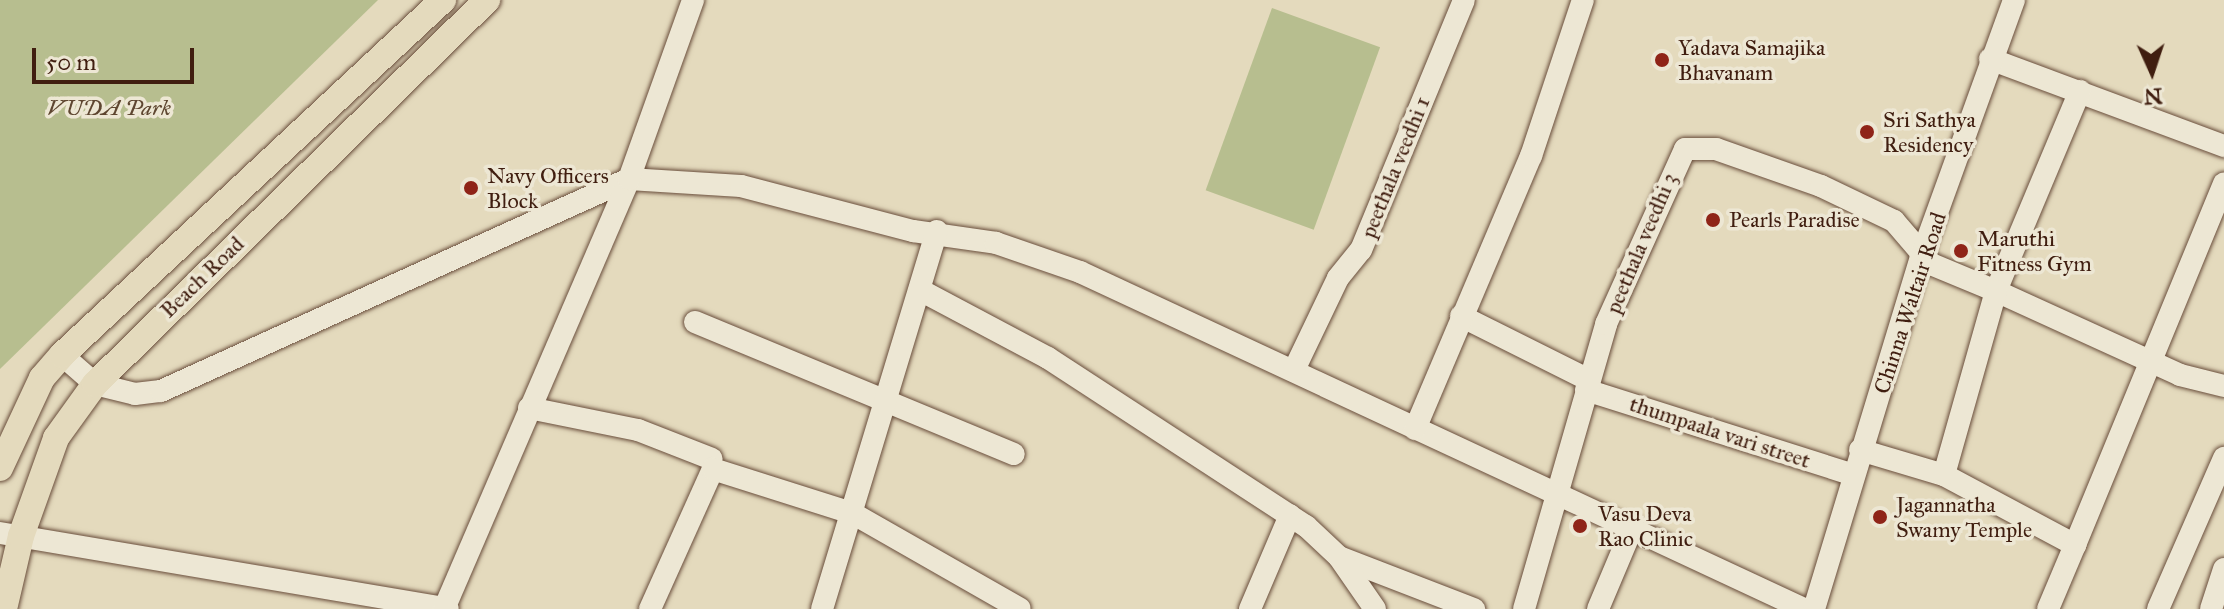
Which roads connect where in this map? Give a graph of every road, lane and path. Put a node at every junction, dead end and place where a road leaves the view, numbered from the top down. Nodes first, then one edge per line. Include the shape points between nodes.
1 (443, 0) edge
2 (487, 0) edge
3 (693, 0) edge
4 (1464, 0) edge
5 (1583, 0) edge
6 (2014, 0) edge
7 (1990, 59) junction
8 (2080, 91) junction
9 (2222, 139) edge
10 (629, 179) junction
11 (2224, 183) edge
12 (937, 231) junction
13 (1921, 257) junction
14 (920, 290) junction
15 (1996, 291) junction
16 (1461, 316) junction
17 (695, 322) dead end
18 (62, 355) junction
19 (2150, 362) junction
20 (1294, 370) junction
21 (95, 384) junction
22 (1588, 385) junction
23 (2224, 386) edge
24 (889, 405) junction
25 (529, 408) junction
26 (1415, 429) junction
27 (1860, 450) junction
28 (1014, 454) dead end
29 (2224, 458) edge
30 (712, 459) dead end
31 (0, 468) edge
32 (1854, 475) junction
33 (1944, 475) junction
34 (1560, 493) junction
35 (852, 513) junction
36 (1290, 515) junction
37 (1633, 526) junction
38 (10, 534) edge
39 (2075, 545) junction
40 (1339, 557) junction
41 (2224, 569) edge
42 (1014, 607) edge
43 (1601, 608) edge
44 (4, 609) edge
45 (446, 609) edge
46 (650, 609) edge
47 (822, 609) edge
48 (1250, 609) edge
49 (1375, 609) edge
50 (1474, 609) edge
51 (1524, 609) edge
52 (1804, 609) edge
53 (1814, 609) edge
54 (2048, 609) edge
55 (2158, 609) edge
56 (2211, 609) edge

1 - 18 main road, Beach Road
2 - 21 main road, Beach Road
3 - 10 street
4 - 20 street, peethala veedhi 1 via 1361,250 1338,278
5 - 16 street via 1546,119
6 - 7 street, Chinna Waltair Road
7 - 8 street
7 - 13 street, Chinna Waltair Road
8 - 9 street
8 - 15 street
10 - 12 street via 741,186 913,231
10 - 21 street via 161,391 135,394
10 - 25 street
11 - 19 street
12 - 14 street
12 - 20 street via 1080,272
13 - 15 street, peethala veedhi 3
13 - 22 street, peethala veedhi 3 via 1894,221 1821,186 1716,149 1685,149 1651,214
13 - 27 street, Chinna Waltair Road
14 - 24 street
14 - 36 street via 1048,358
15 - 19 street, peethala veedhi 3
15 - 33 street
16 - 22 street, thumpaala vari street
16 - 26 street
17 - 24 street
18 - 21 street
18 - 31 main road, Beach Road via 42,378
19 - 23 street, peethala veedhi 3
19 - 39 street
20 - 26 street
21 - 38 main road, Beach Road via 56,438
22 - 32 street, thumpaala vari street
22 - 34 street, peethala veedhi 3
24 - 28 street
24 - 35 street
25 - 30 street via 638,430
25 - 45 street
26 - 34 street
27 - 32 street, Chinna Waltair Road
27 - 33 street
29 - 55 street
32 - 53 street, Chinna Waltair Road
33 - 39 street
34 - 37 street
34 - 51 street, peethala veedhi 3
35 - 42 street
35 - 46 street via 713,469
35 - 47 street
36 - 40 street
36 - 48 street
37 - 43 street
37 - 52 street
38 - 44 main road, Beach Road
38 - 45 street
39 - 54 street
40 - 49 street
40 - 50 street
41 - 56 street

